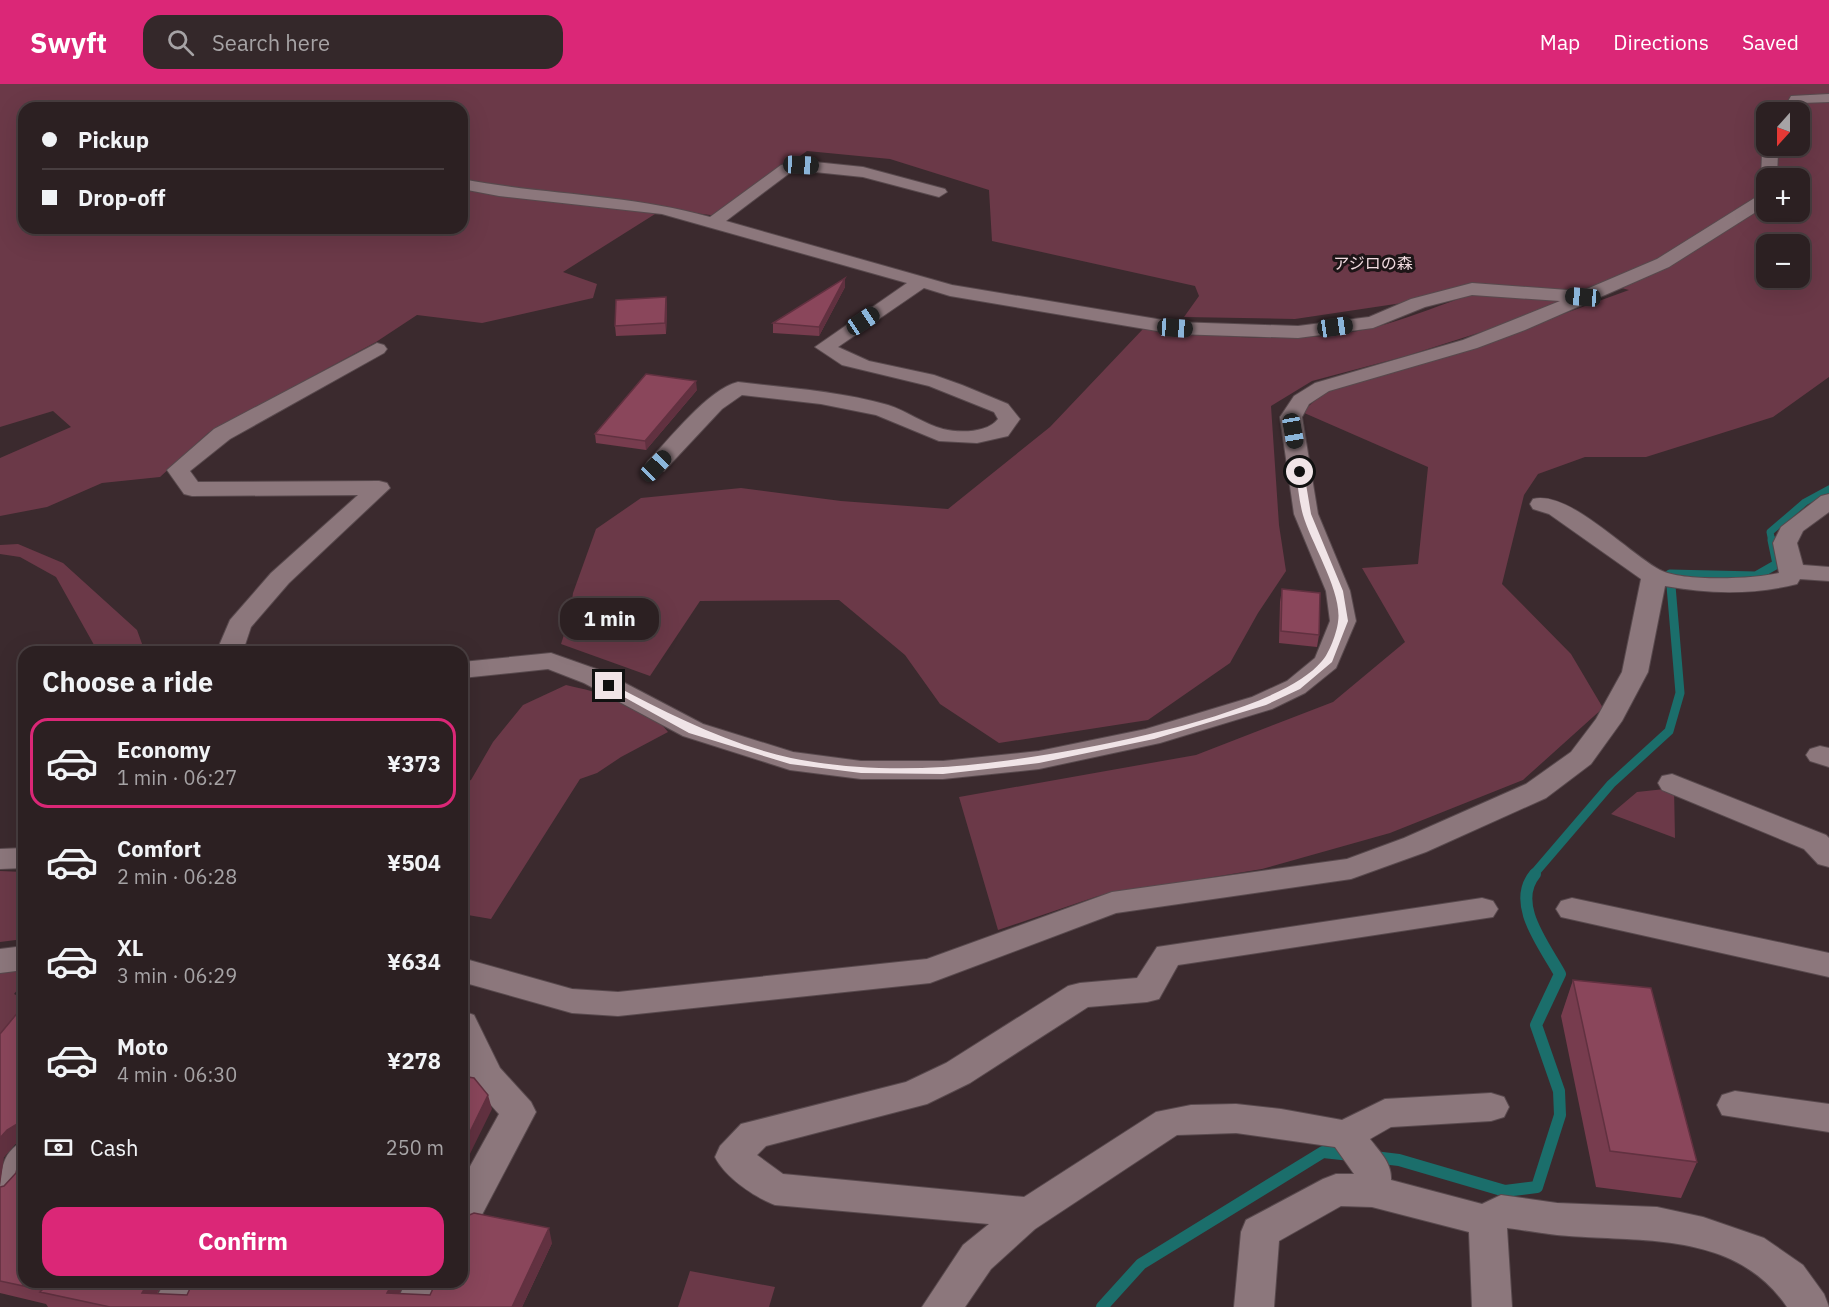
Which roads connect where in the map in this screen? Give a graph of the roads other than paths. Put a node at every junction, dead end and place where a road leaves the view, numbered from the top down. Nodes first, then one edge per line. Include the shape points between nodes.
1 (1829, 98) edge
2 (1794, 102) edge
3 (468, 185) edge
4 (939, 192) dead end
5 (1756, 205) edge
6 (713, 223) junction
7 (921, 282) junction
8 (1583, 297) junction
9 (376, 349) dead end
10 (656, 466) dead end
11 (1829, 501) edge
12 (1541, 504) dead end
13 (1793, 571) junction
14 (1829, 574) edge
15 (1654, 577) junction
16 (232, 646) edge
17 (468, 669) edge
18 (1672, 783) dead end
19 (1829, 857) edge
20 (18, 858) edge
21 (0, 859) edge
22 (1482, 909) dead end
23 (1572, 909) dead end
24 (18, 959) edge
25 (0, 961) edge
26 (1829, 965) edge
27 (468, 971) edge
28 (468, 1037) edge
29 (1735, 1105) dead end
30 (1491, 1107) dead end
31 (1829, 1118) edge
32 (1361, 1160) junction
33 (18, 1163) edge
34 (0, 1186) edge
35 (468, 1206) edge
36 (1022, 1218) junction
37 (1487, 1221) junction
38 (183, 1288) edge
39 (424, 1288) edge
40 (171, 1307) edge
41 (414, 1307) edge
42 (942, 1307) edge
43 (1254, 1307) edge
44 (1492, 1307) edge
45 (1810, 1307) edge

1 - 2 street
3 - 6 street via 663,209
4 - 6 street via 860,173 801,165 787,168
5 - 8 street via 1663,263
6 - 7 street
7 - 8 street via 1164,326 1221,332 1298,332 1373,322 1418,303 1472,289
7 - 10 street via 825,347 842,360 928,379 1001,408 1009,418 1000,431 977,437 939,435 882,410 738,388 715,405
8 - 17 street via 1470,344 1322,387 1301,400 1291,417 1306,514 1338,591 1343,621 1327,662 1296,687 1262,703 1150,737 1039,760 943,770 861,770 790,761 693,730 593,677 551,661
9 - 16 street via 222,434 178,470 192,489 380,488 280,579 238,625
11 - 13 street via 1793,527 1785,543
12 - 15 street via 1557,509
13 - 14 street
13 - 15 street via 1788,579 1766,585 1681,582
15 - 27 street via 1635,672 1608,721 1581,758 1536,790 1415,845 1351,869 1112,903 930,970 618,1004 572,1000
18 - 19 street via 1815,843
20 - 21 street
22 - 36 street via 1168,955 1147,990 1080,995 958,1073 914,1094 754,1134 733,1157 775,1189 1016,1210
23 - 26 street
24 - 25 street
28 - 35 street via 487,1077 518,1112
29 - 31 street
30 - 32 street via 1385,1113
32 - 36 street via 1287,1124 1196,1117 1169,1122
32 - 37 street
32 - 43 street via 1336,1190 1260,1232
33 - 34 street
36 - 42 street via 977,1257
37 - 44 street
37 - 45 street via 1501,1211 1557,1219 1657,1223 1703,1233 1750,1250 1789,1277
38 - 40 street
39 - 41 street

